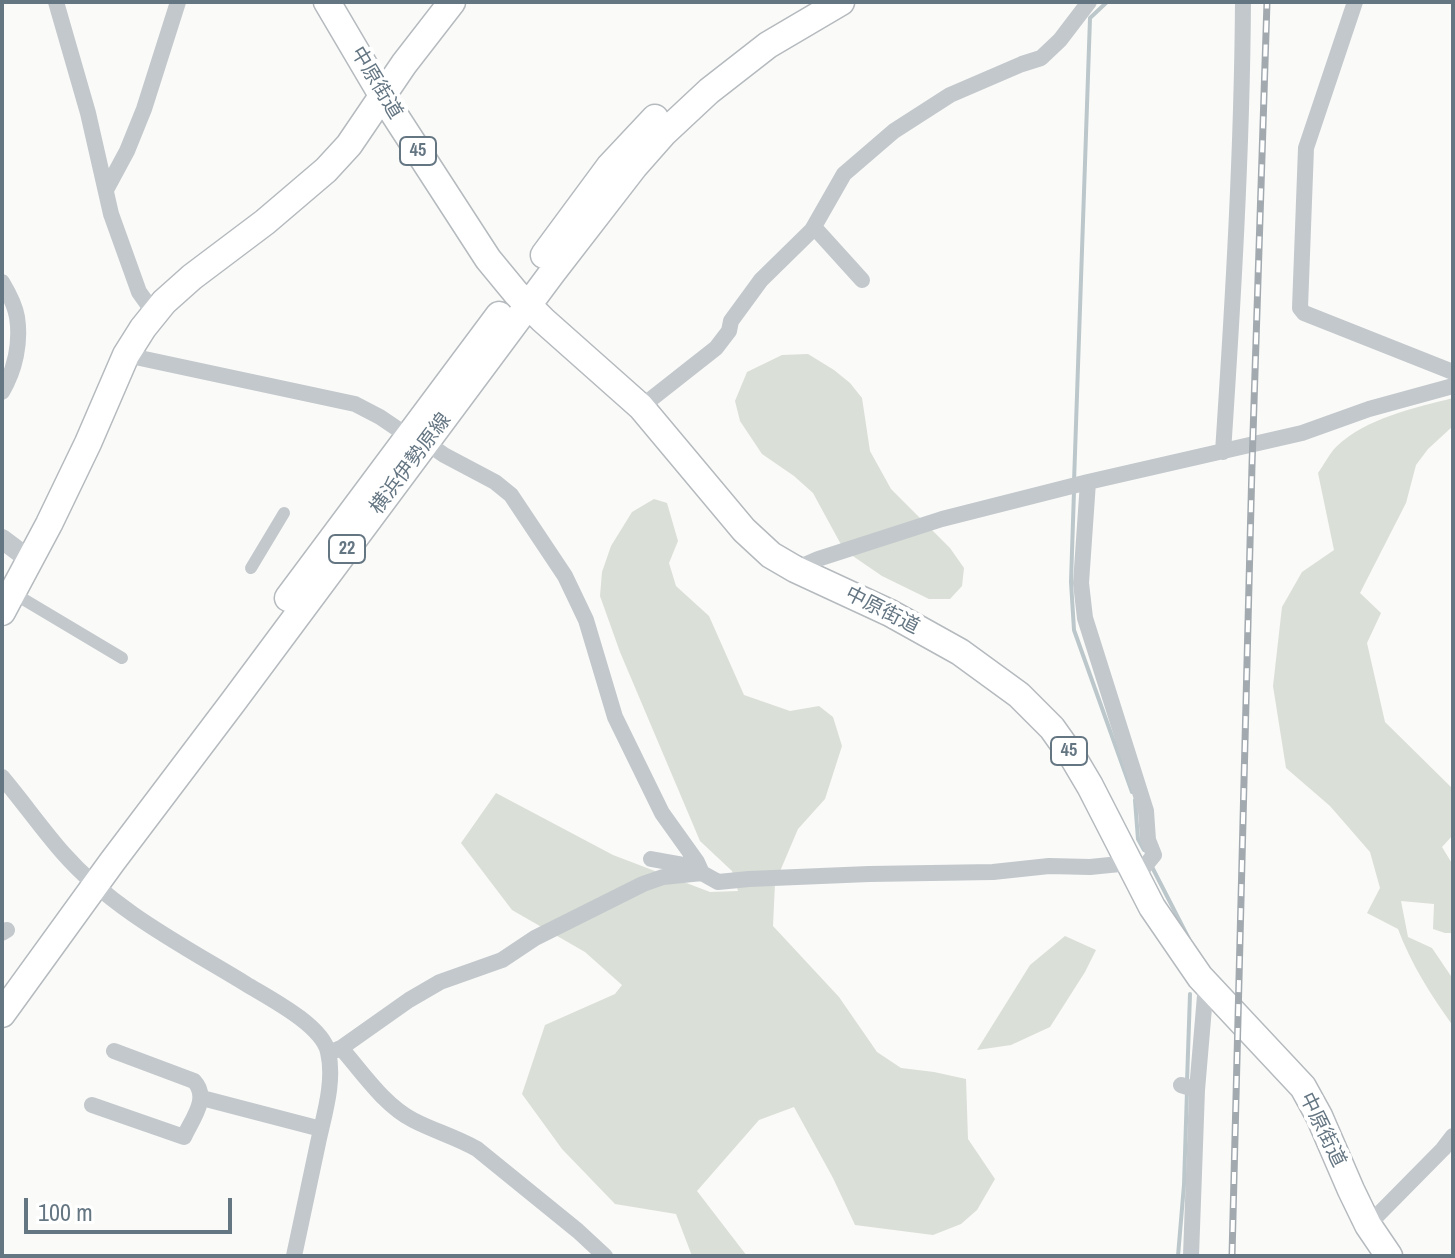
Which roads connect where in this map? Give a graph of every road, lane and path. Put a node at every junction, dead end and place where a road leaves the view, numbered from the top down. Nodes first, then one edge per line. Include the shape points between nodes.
1 (56, 2) edge
2 (178, 2) edge
3 (327, 2) edge
4 (452, 2) edge
5 (807, 2) edge
6 (841, 2) edge
7 (1089, 2) edge
8 (1243, 2) edge
9 (1355, 2) edge
10 (383, 97) junction
11 (106, 190) junction
12 (814, 227) junction
13 (862, 280) dead end
14 (2, 282) edge
15 (522, 299) junction
16 (154, 313) junction
17 (126, 355) junction
18 (1453, 372) edge
19 (1453, 386) edge
20 (2, 392) edge
21 (641, 407) junction
22 (417, 440) junction
23 (1223, 452) junction
24 (1081, 484) junction
25 (284, 513) dead end
26 (2, 539) edge
27 (30, 560) junction
28 (251, 568) dead end
29 (795, 569) junction
30 (7, 603) edge
31 (122, 658) dead end
32 (2, 777) edge
33 (651, 859) dead end
34 (1141, 866) junction
35 (702, 873) junction
36 (90, 879) junction
37 (1206, 984) junction
38 (2, 988) edge
39 (2, 1014) edge
40 (335, 1050) junction
41 (114, 1051) dead end
42 (202, 1098) junction
43 (92, 1105) dead end
44 (321, 1129) junction
45 (1453, 1136) edge
46 (1368, 1225) junction
47 (294, 1256) edge
48 (605, 1256) edge
49 (1191, 1256) edge
50 (1389, 1256) edge

1 - 11 street
2 - 11 street via 144,109
3 - 10 main road, 中原街道 / 45
4 - 10 main road
5 - 15 main road, 横浜伊勢原線 / 22 via 748,40 653,120 609,167
6 - 15 main road, 横浜伊勢原線 / 22 via 768,45 709,91 664,133
7 - 12 street via 1041,58 950,95 894,131 844,174
8 - 23 street
9 - 18 street via 1306,148 1300,308
10 - 15 main road, 中原街道 / 45 via 488,259
10 - 16 main road via 326,170
11 - 16 street via 139,292
12 - 13 street
12 - 21 street via 761,280 716,348
14 - 20 street via 17,316 17,339 16,360
15 - 21 main road, 中原街道 / 45
15 - 22 main road, 横浜伊勢原線 / 22
16 - 17 main road
17 - 22 street via 355,404
17 - 27 main road
19 - 23 street
21 - 29 main road, 中原街道 / 45 via 744,530
22 - 35 street via 511,495 565,576 586,620 615,717 662,813
22 - 36 main road, 横浜伊勢原線 / 22
23 - 24 street
24 - 29 street via 942,519
24 - 34 street via 1085,618 1146,811 1148,840
25 - 28 street
26 - 27 street
27 - 30 main road
29 - 34 main road, 中原街道 / 45 via 960,652 1019,695 1052,728
30 - 31 street
32 - 36 street
33 - 35 street
34 - 35 street via 718,882
34 - 37 main road, 中原街道 / 45 via 1152,907
35 - 40 street via 643,884 502,960 440,982
36 - 38 main road, 横浜伊勢原線 / 22
36 - 39 main road, 横浜伊勢原線 / 22
36 - 40 street via 144,923 313,1028
37 - 46 main road, 中原街道 / 45 via 1303,1087
37 - 49 street via 1190,1088
40 - 44 street
40 - 48 street via 396,1108 477,1149
41 - 42 street via 194,1081
42 - 43 street via 184,1137
42 - 44 street
44 - 47 street
45 - 46 street
46 - 50 main road, 中原街道 / 45

